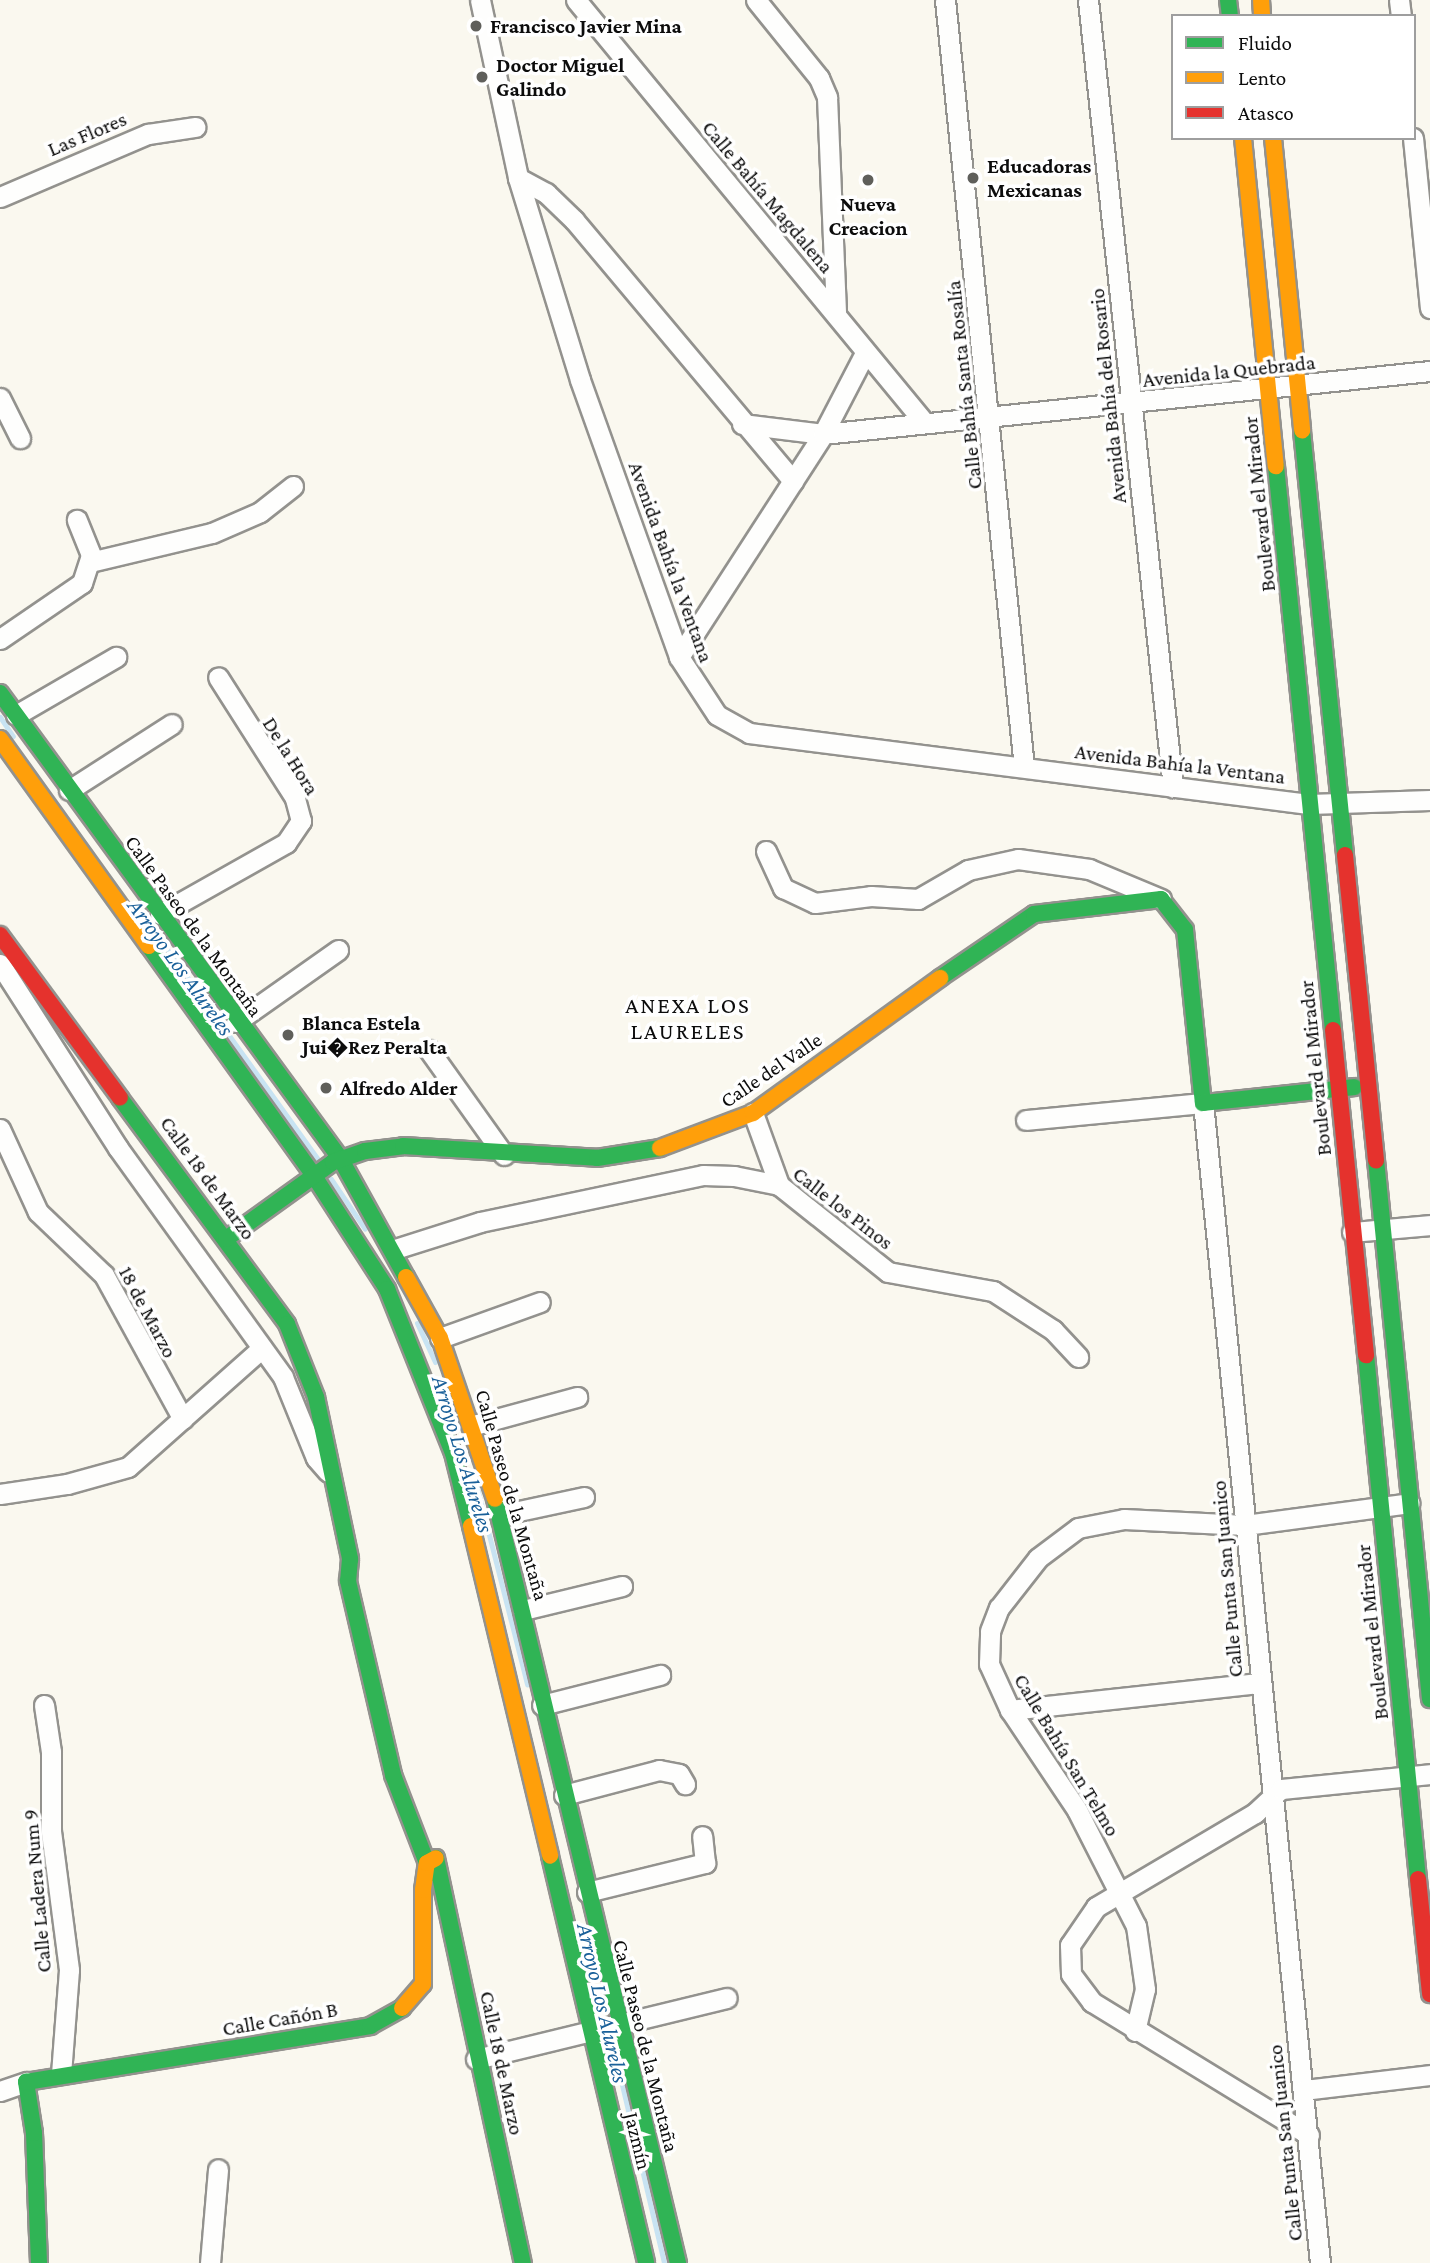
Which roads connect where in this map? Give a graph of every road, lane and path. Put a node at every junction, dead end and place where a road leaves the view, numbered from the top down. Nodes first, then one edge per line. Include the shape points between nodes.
1 (480, 0) edge
2 (576, 0) edge
3 (756, 0) edge
4 (945, 0) edge
5 (1088, 0) edge
6 (195, 127) dead end
7 (1242, 140) edge
8 (1273, 140) edge
9 (1413, 140) edge
10 (518, 178) junction
11 (0, 197) edge
12 (1430, 308) edge
13 (836, 315) junction
14 (865, 353) junction
15 (1430, 371) edge
16 (1295, 386) junction
17 (1268, 389) junction
18 (0, 398) edge
19 (1132, 405) junction
20 (991, 418) junction
21 (924, 422) junction
22 (742, 424) junction
23 (823, 434) junction
24 (20, 438) dead end
25 (793, 481) junction
26 (293, 486) dead end
27 (76, 520) dead end
28 (90, 562) junction
29 (0, 639) edge
30 (116, 657) dead end
31 (679, 657) junction
32 (218, 677) dead end
33 (0, 693) edge
34 (16, 715) junction
35 (172, 724) dead end
36 (0, 739) edge
37 (1024, 766) junction
38 (1173, 787) junction
39 (69, 790) junction
40 (1430, 800) edge
41 (1338, 802) junction
42 (1310, 804) junction
43 (766, 851) dead end
44 (1161, 899) junction
45 (160, 914) junction
46 (0, 934) edge
47 (338, 950) dead end
48 (0, 964) edge
49 (236, 1022) junction
50 (429, 1050) dead end
51 (1366, 1086) junction
52 (1338, 1088) junction
53 (1202, 1103) junction
54 (753, 1113) junction
55 (1026, 1120) dead end
56 (0, 1129) edge
57 (504, 1155) junction
58 (336, 1160) junction
59 (316, 1174) junction
60 (779, 1185) junction
61 (1430, 1225) edge
62 (1382, 1230) junction
63 (1352, 1232) junction
64 (226, 1239) junction
65 (395, 1250) junction
66 (540, 1302) dead end
67 (440, 1338) junction
68 (262, 1348) junction
69 (1078, 1357) dead end
70 (577, 1397) dead end
71 (183, 1419) junction
72 (474, 1425) junction
73 (329, 1473) junction
74 (0, 1494) edge
75 (584, 1497) dead end
76 (1410, 1503) junction
77 (1381, 1507) junction
78 (500, 1516) junction
79 (1245, 1525) junction
80 (622, 1586) dead end
81 (523, 1610) junction
82 (1428, 1652) edge
83 (1396, 1655) junction
84 (660, 1675) dead end
85 (1259, 1683) junction
86 (1430, 1699) edge
87 (44, 1705) dead end
88 (542, 1705) junction
89 (1010, 1710) junction
90 (1430, 1774) edge
91 (1408, 1776) junction
92 (685, 1784) dead end
93 (564, 1795) junction
94 (1272, 1796) junction
95 (702, 1836) dead end
96 (433, 1865) junction
97 (1120, 1891) junction
98 (587, 1892) junction
99 (1430, 1994) edge
100 (727, 1998) dead end
101 (617, 2023) junction
102 (592, 2029) junction
103 (1135, 2031) junction
104 (477, 2059) junction
105 (61, 2074) junction
106 (1430, 2075) edge
107 (26, 2082) junction
108 (1304, 2090) junction
109 (0, 2091) edge
110 (1309, 2134) junction
111 (218, 2169) dead end
112 (39, 2263) edge
113 (210, 2263) edge
114 (523, 2263) edge
115 (646, 2263) edge
116 (678, 2263) edge
117 (1320, 2263) edge

1 - 10 street, Avenida Bahía la Ventana
2 - 13 street, Calle Bahía Magdalena
3 - 13 street via 819,78 827,97
4 - 20 street, Calle Bahía Santa Rosalía
5 - 19 street, Avenida Bahía del Rosario
6 - 11 street, Las Flores via 148,134
7 - 17 main road, Boulevard el Mirador
8 - 16 main road
9 - 12 street
10 - 22 street via 546,193 574,220
10 - 31 street, Avenida Bahía la Ventana via 580,380
13 - 14 street, Calle Bahía Magdalena
14 - 21 street, Calle Bahía Magdalena
14 - 23 street
15 - 16 street, Avenida la Quebrada
16 - 17 street, Avenida la Quebrada
16 - 41 main road
17 - 19 street, Avenida la Quebrada
17 - 42 main road, Boulevard el Mirador
18 - 24 street
19 - 20 street, Avenida la Quebrada
19 - 38 street, Avenida Bahía del Rosario
20 - 21 street, Avenida la Quebrada
20 - 37 street, Calle Bahía Santa Rosalía
21 - 23 street, Avenida la Quebrada
22 - 23 street, Avenida la Quebrada
22 - 25 street
23 - 25 street
25 - 31 street
26 - 28 street via 260,512 212,533
27 - 28 street
28 - 29 street via 82,583
30 - 34 street
31 - 37 street, Avenida Bahía la Ventana via 717,715 749,733
32 - 45 street, De la Hora via 295,798 301,821 286,843
33 - 34 main road, Calle Paseo de la Montaña
34 - 39 main road, Calle Paseo de la Montaña
35 - 39 street
36 - 59 main road
37 - 38 street, Avenida Bahía la Ventana
38 - 42 street, Avenida Bahía la Ventana
39 - 45 main road, Calle Paseo de la Montaña
40 - 41 street, Avenida Bahía la Ventana
41 - 42 street, Avenida Bahía la Ventana
41 - 51 main road
42 - 52 main road, Boulevard el Mirador
43 - 44 street via 783,888 815,903 871,896 918,899 968,870 1018,859 1089,870
44 - 53 main road, Calle Punta San Juanico via 1185,930
44 - 54 main road, Calle del Valle via 1034,914
45 - 49 main road, Calle Paseo de la Montaña
46 - 64 main road, Calle 18 de Marzo
47 - 49 street
48 - 68 street, Calle 18 de Marzo via 118,1147
49 - 58 main road, Calle Paseo de la Montaña
50 - 57 street
51 - 52 main road
51 - 62 main road
52 - 53 main road
52 - 63 main road, Boulevard el Mirador
53 - 55 street
53 - 79 street, Calle Punta San Juanico
54 - 57 main road, Calle del Valle via 642,1154
54 - 60 street
56 - 71 street, 18 de Marzo via 38,1212 104,1275
57 - 58 main road, Calle del Valle via 403,1146
58 - 59 main road, Calle del Valle
58 - 65 main road, Calle Paseo de la Montaña
59 - 64 main road, Calle del Valle
59 - 102 main road via 387,1289 453,1453
60 - 65 street, Calle los Pinos via 703,1175 480,1222
60 - 69 street, Calle los Pinos via 888,1272 993,1292 1053,1330
61 - 62 street
62 - 63 street
62 - 76 main road
63 - 77 main road, Boulevard el Mirador
64 - 73 main road, Calle 18 de Marzo via 287,1324 316,1397
65 - 67 main road, Calle Paseo de la Montaña
66 - 67 street
67 - 72 main road, Calle Paseo de la Montaña
68 - 71 street
68 - 73 street, Calle 18 de Marzo via 284,1377 316,1458
70 - 72 street
71 - 74 street via 128,1467
72 - 78 main road, Calle Paseo de la Montaña
73 - 96 main road, Calle 18 de Marzo via 350,1559 348,1581 393,1775
75 - 78 street
76 - 77 street, Calle Bahía San Telmo
76 - 82 main road
77 - 79 street, Calle Bahía San Telmo
77 - 83 main road, Boulevard el Mirador
78 - 81 main road, Calle Paseo de la Montaña
79 - 85 street, Calle Punta San Juanico
79 - 89 street, Calle Bahía San Telmo via 1124,1519 1078,1528 1057,1539 999,1608 990,1631 989,1664
80 - 81 street
81 - 88 main road, Calle Paseo de la Montaña
82 - 83 street
82 - 86 main road
83 - 91 main road, Boulevard el Mirador
84 - 88 street
85 - 89 street
85 - 94 street, Calle Punta San Juanico
87 - 105 street, Calle Ladera Num 9 via 51,1752 51,1831 69,1970
88 - 93 main road, Calle Paseo de la Montaña
89 - 97 street, Calle Bahía San Telmo via 1077,1810
90 - 91 street
91 - 94 street via 1291,1784
91 - 99 main road, Boulevard el Mirador
92 - 93 street via 669,1770
93 - 98 main road, Calle Paseo de la Montaña
94 - 97 street via 1255,1813
94 - 108 street, Calle Punta San Juanico
95 - 98 street via 705,1863
96 - 104 main road, Calle 18 de Marzo
96 - 105 main road, Calle Cañón B via 423,1984 397,2014 370,2026 298,2040
97 - 103 street, Calle Bahía San Telmo via 1136,1926 1145,1989
97 - 103 street via 1081,1924 1070,1945 1070,1973 1092,2002
98 - 101 main road, Calle Paseo de la Montaña
100 - 101 street
101 - 102 street
101 - 116 main road, Calle Paseo de la Montaña
102 - 104 street
102 - 115 main road, Jazmín
103 - 110 street
104 - 114 main road, Calle 18 de Marzo
105 - 107 main road, Calle Cañón B
106 - 108 street
107 - 109 street, Calle Cañón B
107 - 112 main road via 34,2133
108 - 110 street, Calle Punta San Juanico
110 - 117 street, Calle Punta San Juanico
111 - 113 street

